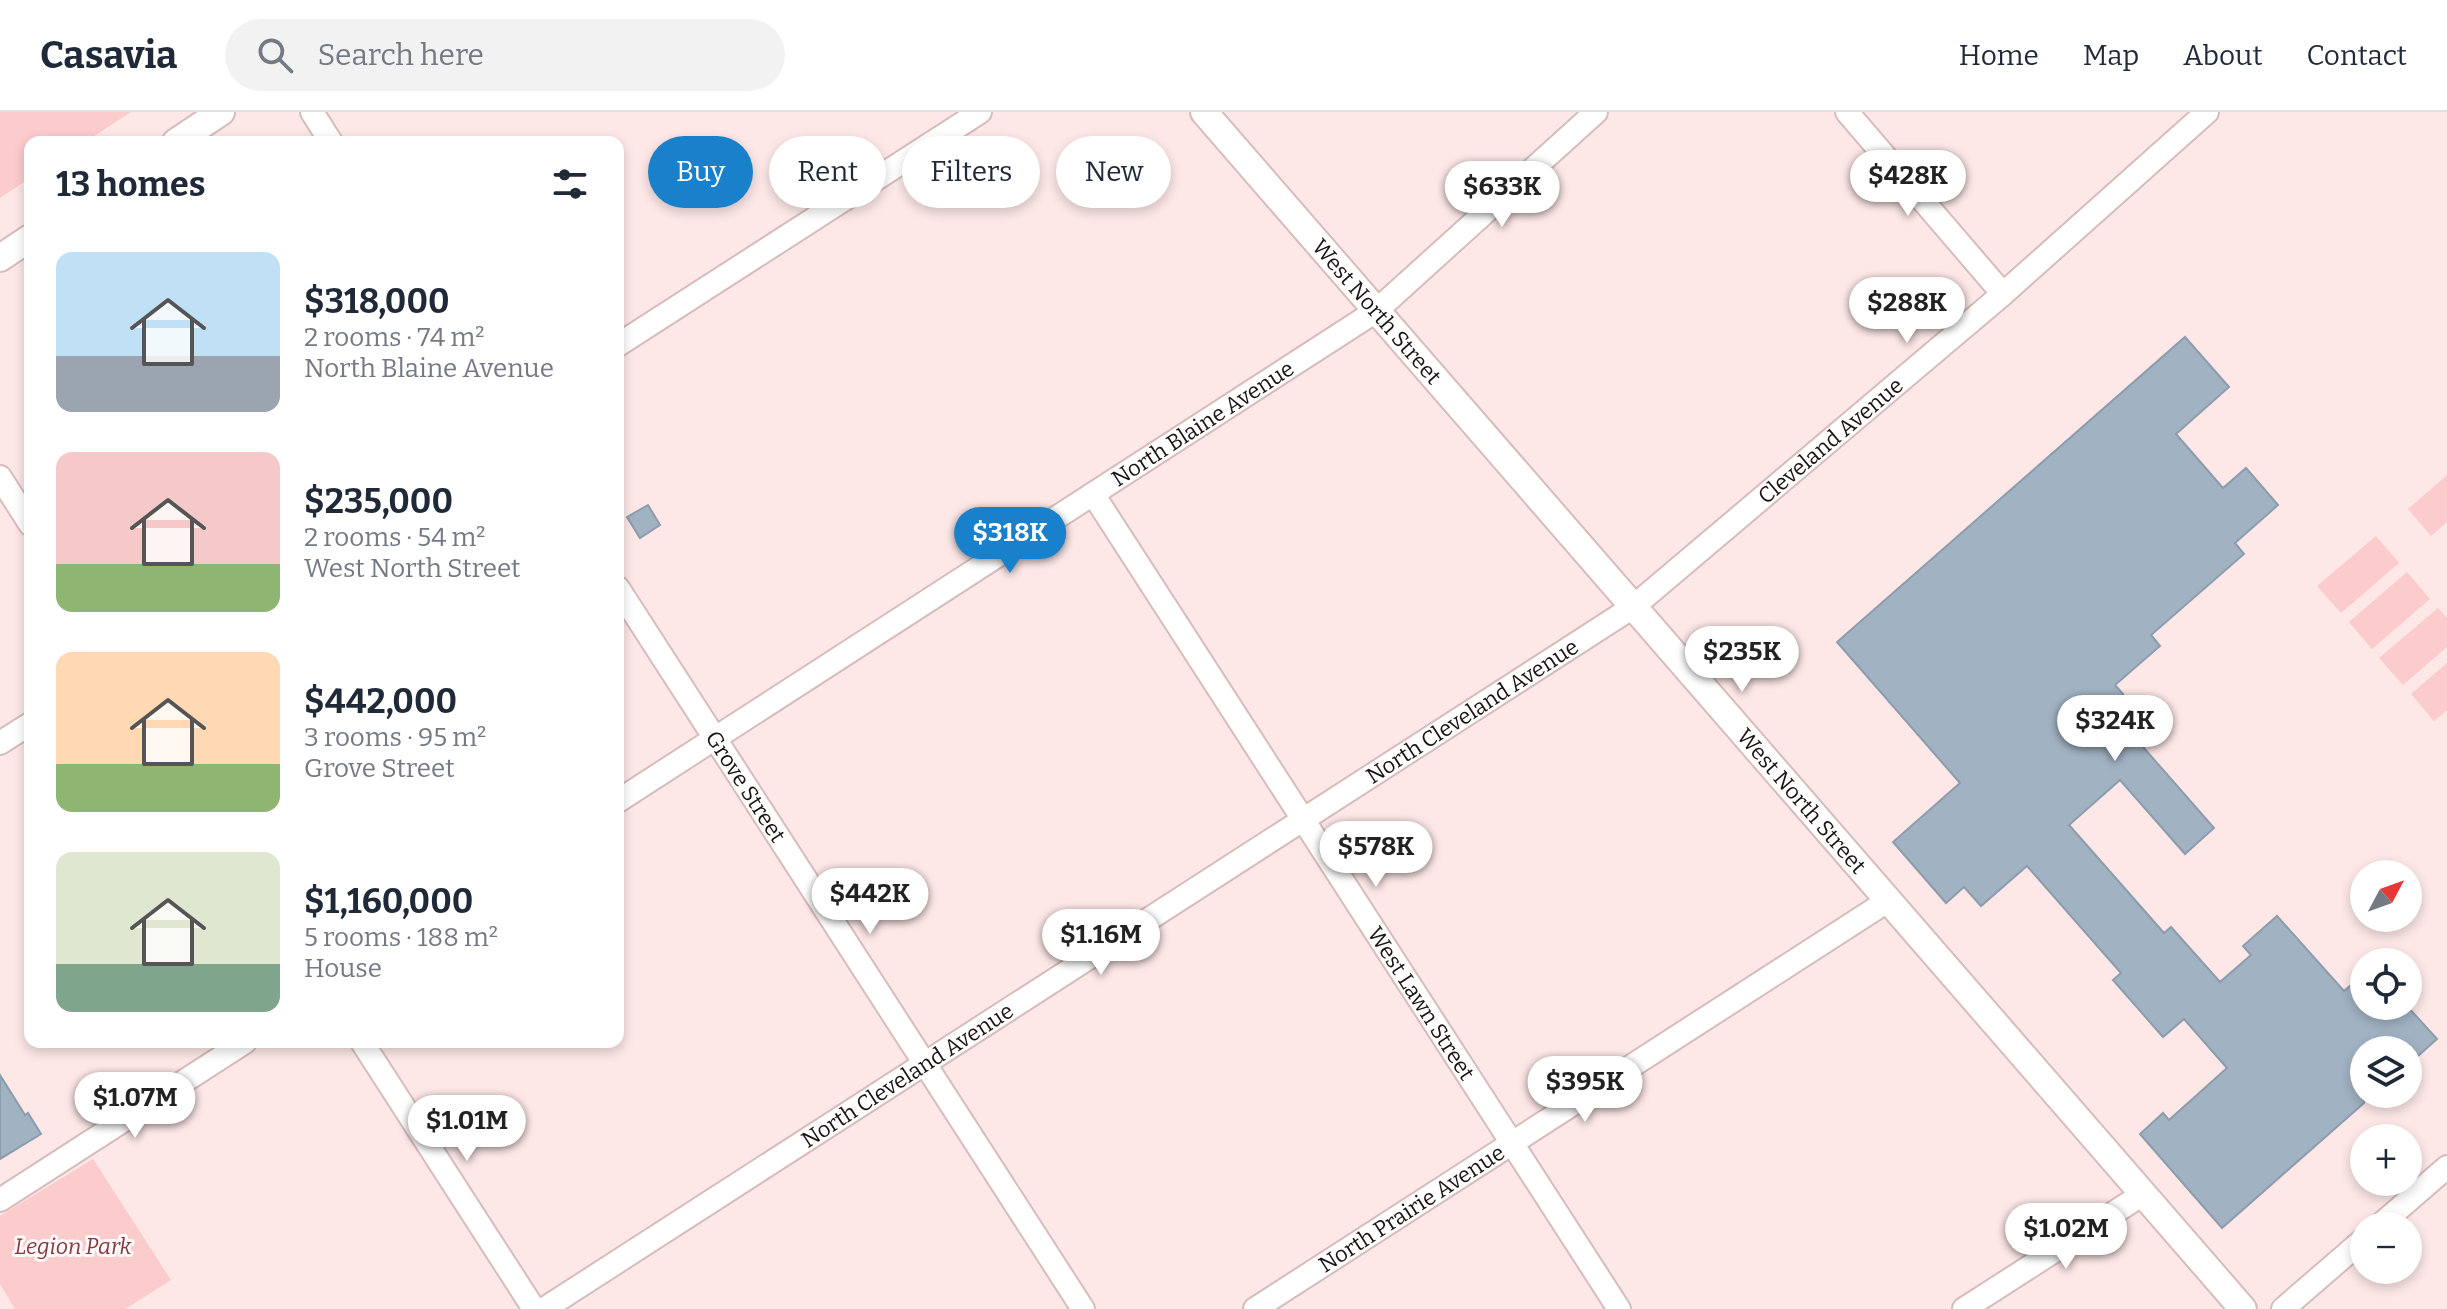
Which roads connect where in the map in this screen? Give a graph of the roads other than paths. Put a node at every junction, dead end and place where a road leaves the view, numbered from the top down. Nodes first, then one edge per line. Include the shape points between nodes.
1 (221, 112) edge
2 (312, 112) edge
3 (980, 112) edge
4 (1204, 112) edge
5 (1596, 112) edge
6 (1847, 112) edge
7 (2207, 112) edge
8 (185, 136) edge
9 (327, 136) edge
10 (24, 242) edge
11 (0, 258) edge
12 (2003, 294) junction
13 (1376, 311) junction
14 (624, 341) edge
15 (0, 477) edge
16 (1093, 494) junction
17 (24, 515) edge
18 (624, 597) edge
19 (1633, 607) junction
20 (24, 728) edge
21 (715, 738) junction
22 (0, 743) edge
23 (624, 797) edge
24 (1304, 819) junction
25 (1889, 900) junction
26 (236, 1048) edge
27 (366, 1048) edge
28 (925, 1063) junction
29 (1513, 1143) junction
30 (2447, 1167) edge
31 (2143, 1194) junction
32 (0, 1200) edge
33 (2395, 1212) edge
34 (2350, 1251) edge
35 (534, 1309) edge
36 (544, 1309) edge
37 (1083, 1309) edge
38 (1255, 1309) edge
39 (1619, 1309) edge
40 (1964, 1309) edge
41 (2243, 1309) edge
42 (2283, 1309) edge

1 - 8 main road
2 - 9 street
3 - 14 street
4 - 13 main road, West North Street
5 - 13 street, North Blaine Avenue
6 - 12 street
7 - 12 street, Cleveland Avenue
10 - 11 main road
12 - 19 street, Cleveland Avenue
13 - 16 street, North Blaine Avenue
13 - 19 main road, West North Street
15 - 17 street
16 - 21 street, North Blaine Avenue
16 - 24 street, West Lawn Street
18 - 21 street, Grove Street
19 - 24 street, North Cleveland Avenue
19 - 25 main road, West North Street
20 - 22 street
21 - 23 street, North Blaine Avenue
21 - 28 street, Grove Street
24 - 28 street, North Cleveland Avenue
24 - 29 street, West Lawn Street
25 - 29 street, North Prairie Avenue
25 - 31 main road, West North Street
26 - 32 street
27 - 35 street
28 - 36 street, North Cleveland Avenue
28 - 37 street, Grove Street
29 - 38 street, North Prairie Avenue
29 - 39 street, West Lawn Street
30 - 33 street
31 - 40 street
31 - 41 main road, West North Street
34 - 42 street

